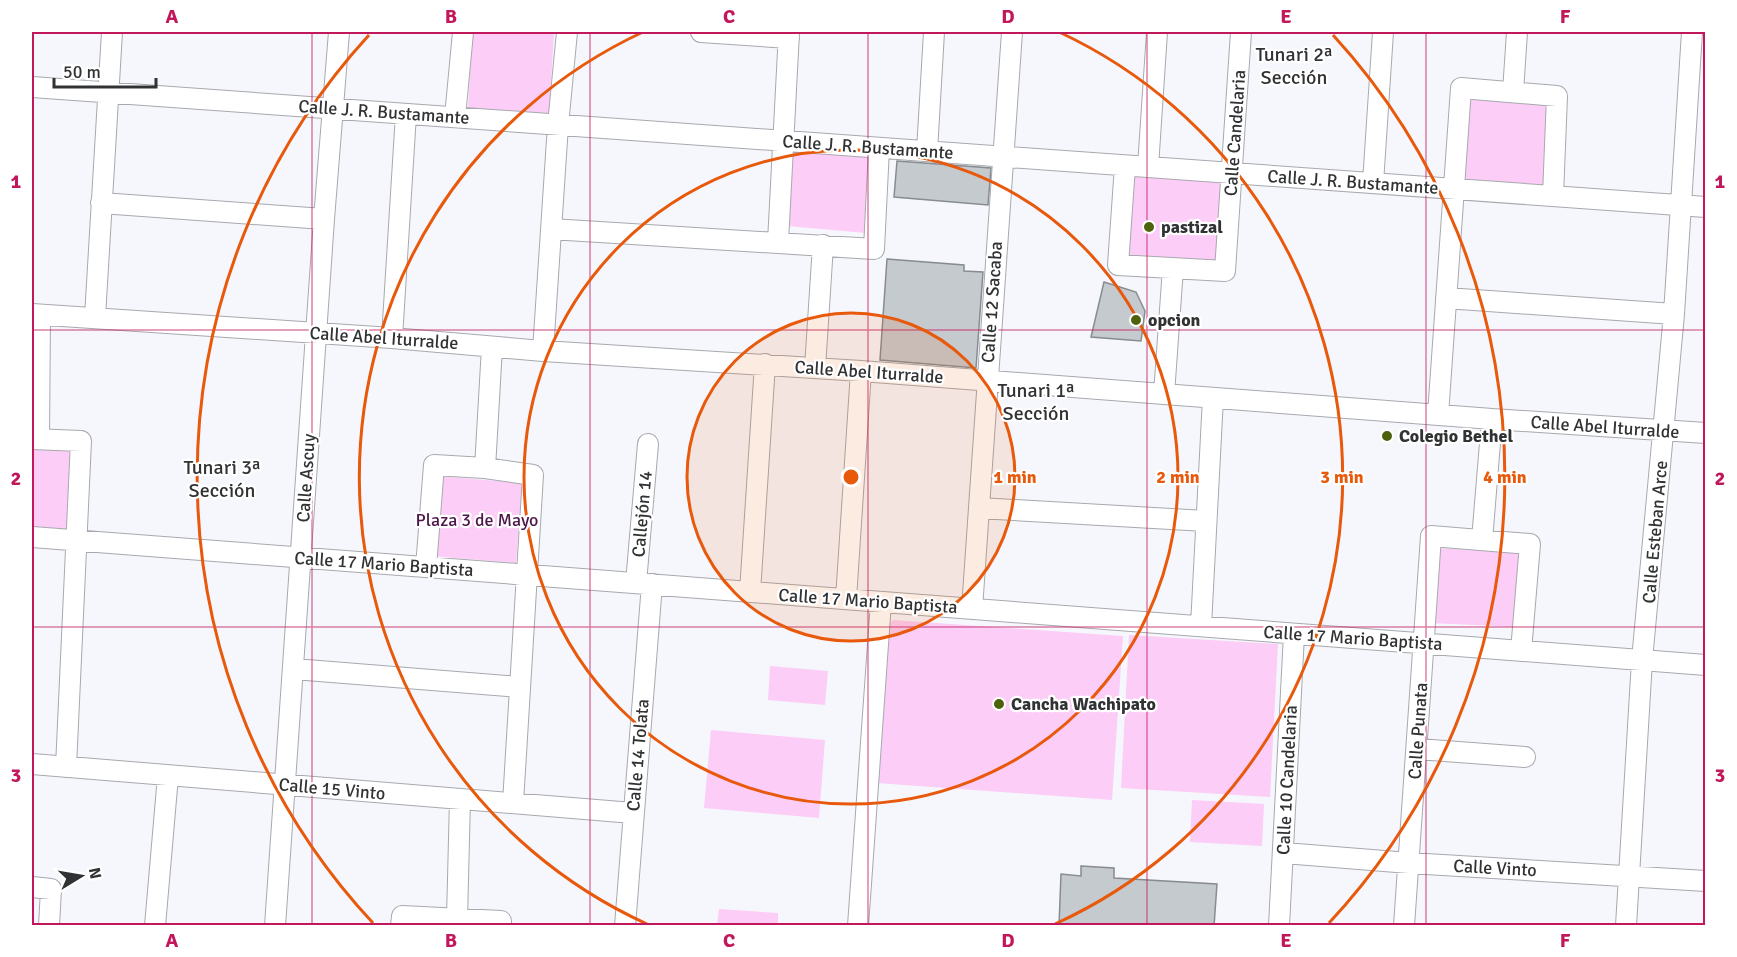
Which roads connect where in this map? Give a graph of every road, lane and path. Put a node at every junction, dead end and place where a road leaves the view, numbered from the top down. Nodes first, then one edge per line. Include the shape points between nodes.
1 (112, 32) edge
2 (339, 32) edge
3 (463, 32) edge
4 (567, 32) edge
5 (700, 32) edge
6 (934, 32) edge
7 (1012, 32) edge
8 (1157, 32) edge
9 (1241, 32) edge
10 (1383, 32) edge
11 (1516, 32) edge
12 (1692, 32) edge
13 (789, 34) edge
14 (32, 87) edge
15 (1513, 92) junction
16 (109, 93) junction
17 (332, 109) junction
18 (406, 114) junction
19 (455, 117) junction
20 (558, 125) junction
21 (785, 141) junction
22 (879, 148) junction
23 (927, 152) junction
24 (1002, 157) junction
25 (1125, 166) junction
26 (1148, 167) junction
27 (1233, 173) junction
28 (1373, 183) junction
29 (1454, 189) junction
30 (1553, 196) junction
31 (101, 203) junction
32 (1681, 206) junction
33 (1706, 207) edge
34 (324, 219) junction
35 (551, 229) junction
36 (778, 242) junction
37 (823, 245) junction
38 (1173, 268) junction
39 (1446, 298) junction
40 (1674, 314) junction
41 (36, 315) edge
42 (95, 317) junction
43 (316, 333) junction
44 (392, 338) junction
45 (492, 347) junction
46 (543, 351) junction
47 (765, 364) junction
48 (815, 368) junction
49 (861, 370) junction
50 (987, 380) junction
51 (1164, 394) junction
52 (1213, 398) junction
53 (1438, 415) junction
54 (1492, 419) junction
55 (1664, 431) junction
56 (1706, 433) edge
57 (35, 439) edge
58 (648, 444) dead end
59 (485, 468) junction
60 (980, 508) junction
61 (1206, 521) junction
62 (32, 537) edge
63 (75, 540) junction
64 (1482, 540) junction
65 (301, 558) junction
66 (426, 567) junction
67 (526, 575) junction
68 (644, 584) junction
69 (750, 592) junction
70 (846, 599) junction
71 (881, 602) junction
72 (972, 609) junction
73 (1201, 626) junction
74 (1294, 634) junction
75 (1424, 644) junction
76 (1521, 651) junction
77 (1642, 660) junction
78 (1706, 665) edge
79 (294, 669) junction
80 (520, 687) junction
81 (1418, 749) junction
82 (1525, 757) dead end
83 (32, 764) edge
84 (66, 767) junction
85 (168, 776) junction
86 (286, 785) junction
87 (460, 799) junction
88 (513, 803) junction
89 (633, 813) junction
90 (1284, 853) junction
91 (1409, 863) junction
92 (1628, 876) junction
93 (1706, 881) edge
94 (32, 887) edge
95 (456, 919) junction
96 (49, 926) edge
97 (155, 926) edge
98 (275, 926) edge
99 (401, 926) edge
100 (501, 926) edge
101 (625, 926) edge
102 (858, 926) edge
103 (1279, 926) edge
104 (1404, 926) edge
105 (1626, 926) edge

1 - 16 street
2 - 17 street, Calle Ascuy
3 - 19 street
4 - 20 street
5 - 13 street
6 - 23 street
7 - 24 street, Calle 12 Sacaba
8 - 26 street
9 - 27 street, Calle Candelaria
10 - 28 street
11 - 15 street
12 - 32 street, Calle Esteban Arce
13 - 21 street
14 - 16 street, Calle J. R. Bustamante
15 - 29 street via 1461,88
15 - 30 street via 1557,96
16 - 17 street, Calle J. R. Bustamante
16 - 31 street
17 - 18 street, Calle J. R. Bustamante
17 - 34 street, Calle Ascuy
18 - 19 street, Calle J. R. Bustamante
18 - 44 street
19 - 20 street, Calle J. R. Bustamante
20 - 21 street, Calle J. R. Bustamante
20 - 35 street
21 - 22 street, Calle J. R. Bustamante
21 - 36 street
22 - 23 street, Calle J. R. Bustamante
22 - 37 street via 874,249
23 - 24 street, Calle J. R. Bustamante
24 - 25 street, Calle J. R. Bustamante
24 - 50 street, Calle 12 Sacaba
25 - 26 street, Calle J. R. Bustamante
25 - 38 street via 1118,265
26 - 27 street, Calle J. R. Bustamante
27 - 28 street, Calle J. R. Bustamante
27 - 38 street, Calle Candelaria via 1225,271
28 - 29 street, Calle J. R. Bustamante
29 - 30 street, Calle J. R. Bustamante
29 - 39 street
30 - 32 street, Calle J. R. Bustamante
31 - 34 street
31 - 42 street
32 - 33 street, Calle J. R. Bustamante
32 - 40 street, Calle Esteban Arce
34 - 43 street, Calle Ascuy
35 - 36 street
35 - 46 street
36 - 37 street
37 - 48 street
38 - 51 street
39 - 40 street
39 - 53 street
40 - 55 street, Calle Esteban Arce
41 - 42 street, Calle Abel Iturralde
41 - 57 street
42 - 43 street, Calle Abel Iturralde
43 - 44 street, Calle Abel Iturralde
43 - 65 street, Calle Ascuy
44 - 45 street, Calle Abel Iturralde
45 - 46 street, Calle Abel Iturralde
45 - 59 street
46 - 47 street, Calle Abel Iturralde
47 - 48 street, Calle Abel Iturralde
47 - 69 street
48 - 49 street, Calle Abel Iturralde
49 - 50 street, Calle Abel Iturralde
49 - 70 street
50 - 51 street, Calle Abel Iturralde
50 - 60 street, Calle 12 Sacaba
51 - 52 street, Calle Abel Iturralde
52 - 53 street, Calle Abel Iturralde
52 - 61 street
53 - 54 street, Calle Abel Iturralde
54 - 55 street, Calle Abel Iturralde
54 - 64 street
55 - 56 street, Calle Abel Iturralde
55 - 77 street, Calle Esteban Arce
57 - 63 street via 81,441
58 - 68 street, Callejón 14
59 - 66 street via 434,465
59 - 67 street via 533,475
60 - 61 street
60 - 72 street, Calle 12 Sacaba
61 - 73 street
62 - 63 street, Calle 17 Mario Baptista
63 - 65 street, Calle 17 Mario Baptista
63 - 84 street
64 - 75 street, Calle Punata via 1431,536
64 - 76 street via 1530,544
65 - 66 street, Calle 17 Mario Baptista
65 - 79 street, Calle Ascuy
66 - 67 street, Calle 17 Mario Baptista
67 - 68 street, Calle 17 Mario Baptista
67 - 80 street
68 - 69 street, Calle 17 Mario Baptista
68 - 89 street, Calle 14 Tolata
69 - 70 street, Calle 17 Mario Baptista
70 - 71 street, Calle 17 Mario Baptista
71 - 72 street, Calle 17 Mario Baptista
71 - 102 street
72 - 73 street, Calle 17 Mario Baptista
73 - 74 street, Calle 17 Mario Baptista
74 - 75 street, Calle 17 Mario Baptista
74 - 90 street, Calle 10 Candelaria
75 - 76 street, Calle 17 Mario Baptista
75 - 81 street, Calle Punata
76 - 77 street, Calle 17 Mario Baptista
77 - 78 street, Calle 17 Mario Baptista
77 - 92 street, Calle Esteban Arce
79 - 80 street
79 - 86 street, Calle Ascuy
80 - 88 street
81 - 82 street
81 - 91 street, Calle Punata
83 - 84 street, Calle 15 Vinto
84 - 85 street, Calle 15 Vinto
85 - 86 street, Calle 15 Vinto
85 - 97 street
86 - 87 street, Calle 15 Vinto
86 - 98 street, Calle Ascuy
87 - 88 street, Calle 15 Vinto
87 - 95 street
88 - 89 street, Calle 15 Vinto
89 - 101 street, Calle 14 Tolata
90 - 91 street, Calle Vinto
90 - 103 street, Calle 10 Candelaria
91 - 92 street, Calle Vinto
91 - 104 street, Calle Punata
92 - 93 street, Calle Vinto
92 - 105 street, Calle Esteban Arce
94 - 96 street via 51,889
95 - 99 street via 402,916
95 - 100 street via 501,921

